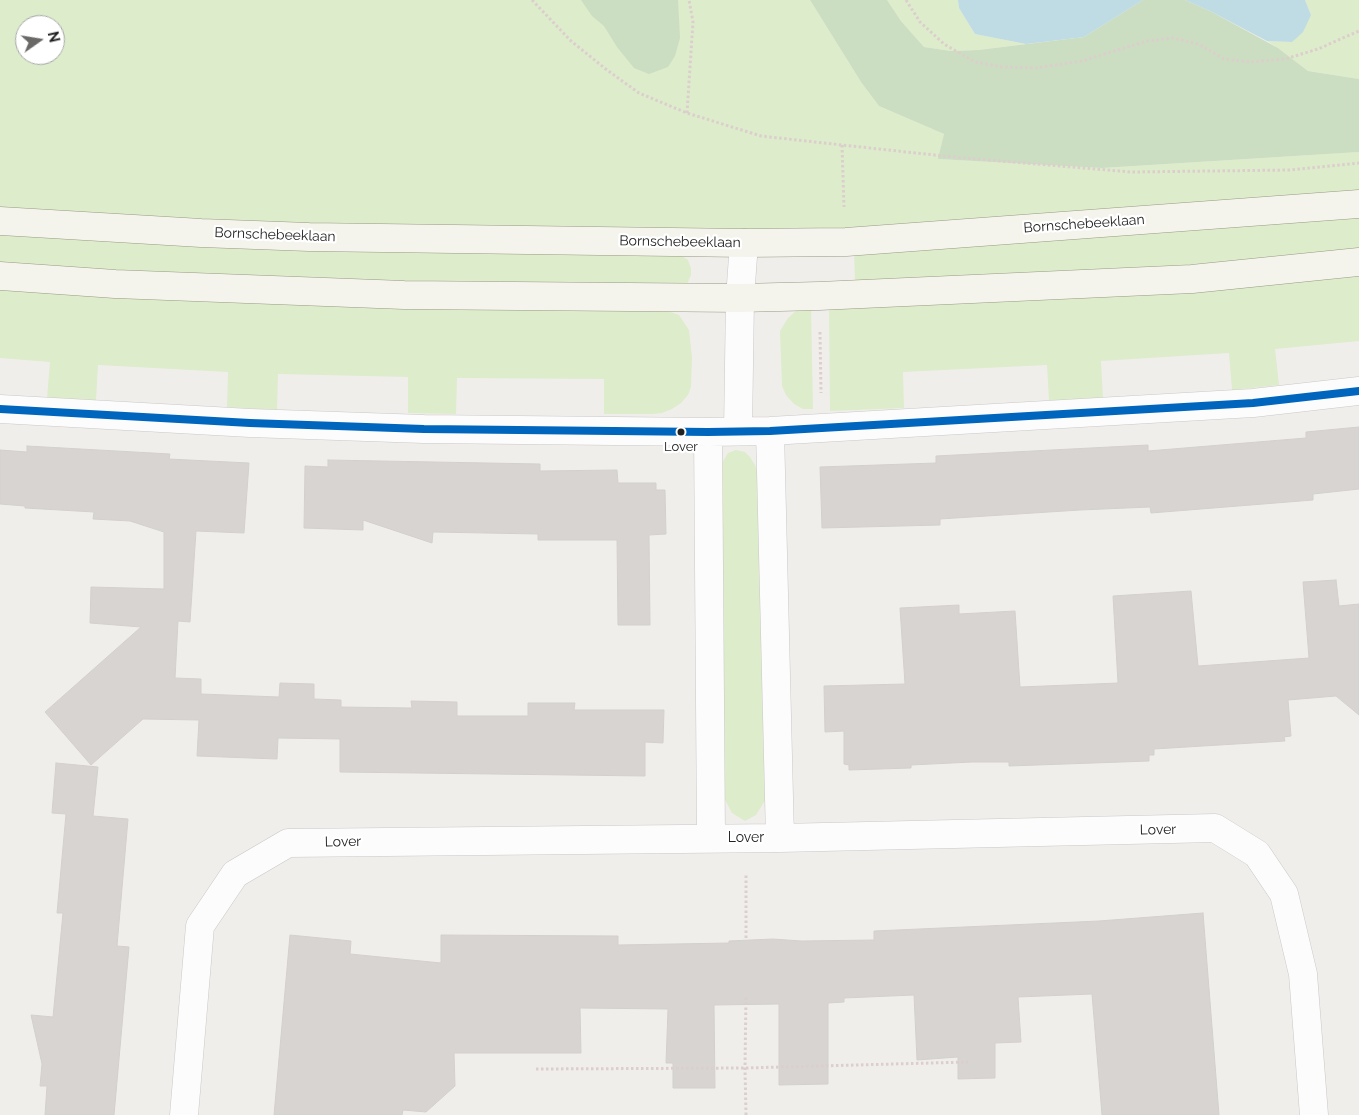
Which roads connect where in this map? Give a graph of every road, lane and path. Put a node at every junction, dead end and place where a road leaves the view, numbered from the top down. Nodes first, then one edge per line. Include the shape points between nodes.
1 (532, 0) edge
2 (689, 0) edge
3 (906, 0) edge
4 (1359, 31) edge
5 (686, 113) junction
6 (1359, 163) edge
7 (1359, 204) edge
8 (0, 221) edge
9 (744, 243) junction
10 (1359, 262) edge
11 (0, 276) edge
12 (740, 298) junction
13 (1359, 391) edge
14 (0, 409) edge
15 (770, 430) junction
16 (738, 431) junction
17 (708, 432) junction
18 (711, 838) junction
19 (746, 838) junction
20 (780, 838) junction
21 (746, 938) dead end
22 (746, 995) dead end
23 (968, 1062) dead end
24 (745, 1068) junction
25 (536, 1069) dead end
26 (184, 1115) edge
27 (746, 1115) edge
28 (1314, 1115) edge

1 - 5 path via 571,41 607,70 639,93
2 - 5 path via 693,22
3 - 4 path via 920,22 944,44 975,62 1002,67 1036,68 1082,60 1147,41 1173,38 1198,44 1224,59 1250,62 1285,60
5 - 6 path via 761,136 1131,172 1291,170
7 - 9 street, Bornschebeeklaan via 856,241
8 - 9 street, Bornschebeeklaan via 309,237
9 - 12 street
10 - 12 street via 1192,279
11 - 12 street via 115,284 404,295
12 - 16 street
13 - 15 street via 1253,403
14 - 17 street via 424,429
15 - 16 street
15 - 20 street, Lover
16 - 17 street
17 - 18 street, Lover
18 - 19 street, Lover
18 - 26 street, Lover via 288,843 235,874 200,926
19 - 20 street, Lover
19 - 21 path
20 - 28 street, Lover via 1215,828 1257,854 1284,894 1303,974
22 - 24 path
23 - 24 path
24 - 25 path
24 - 27 path

